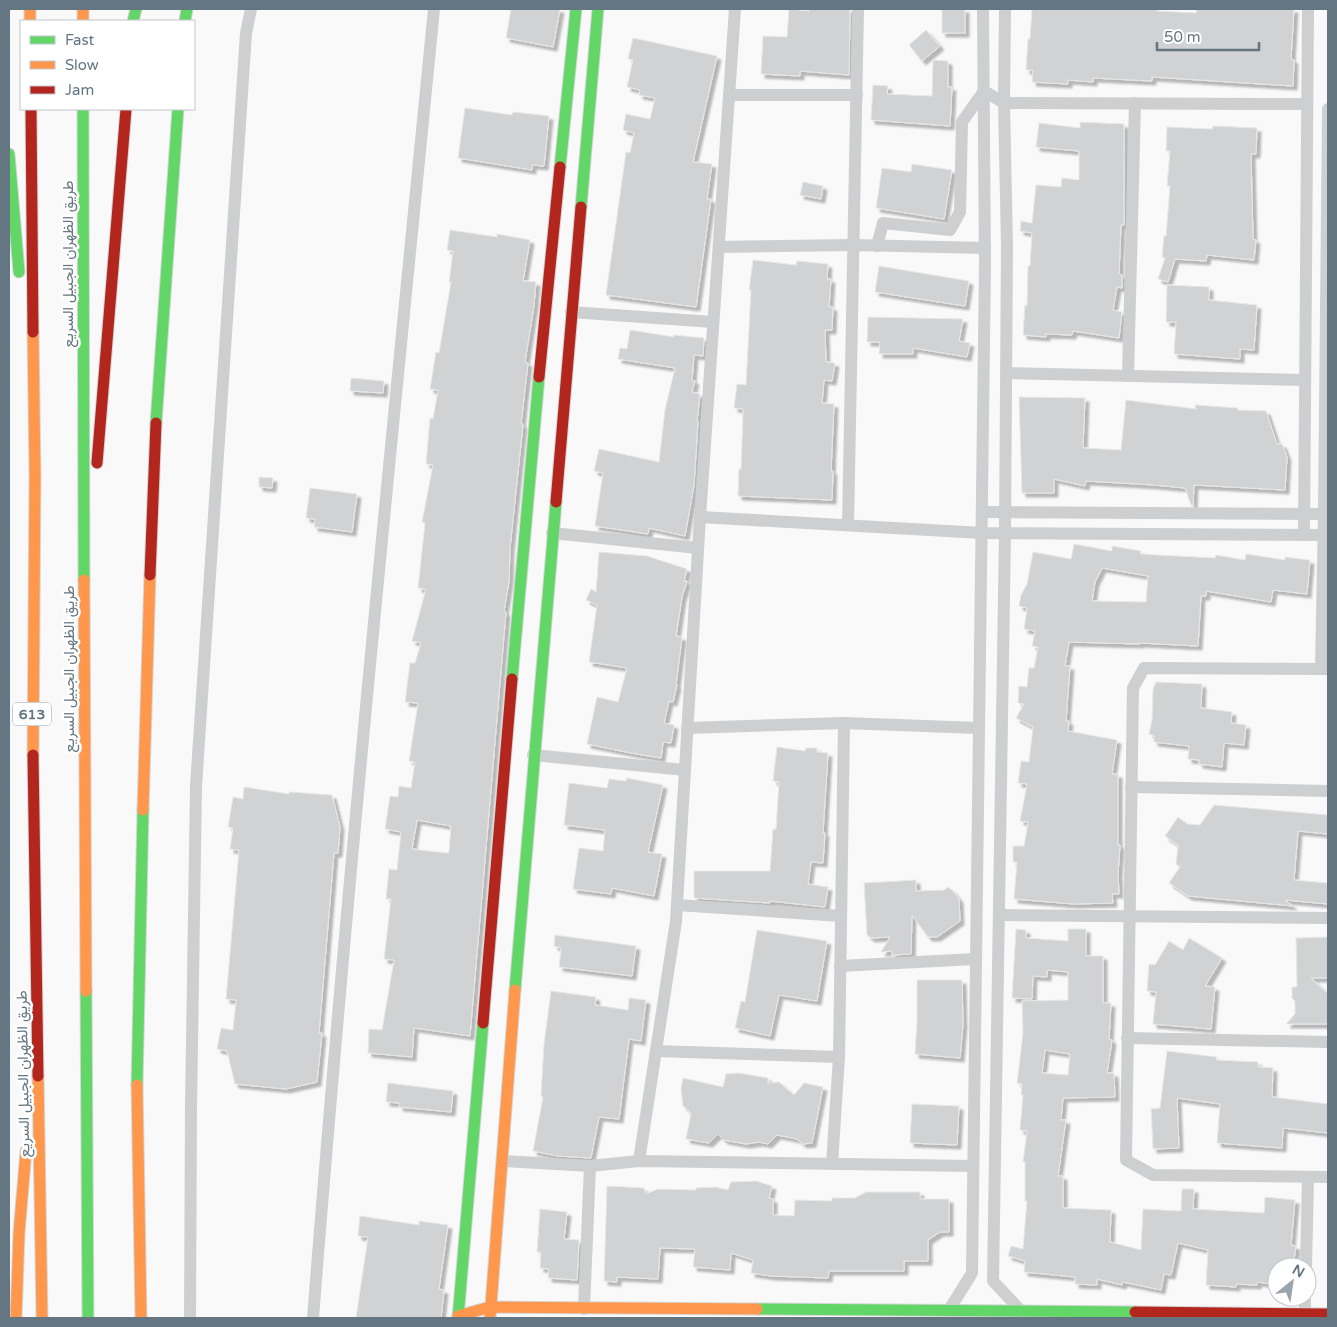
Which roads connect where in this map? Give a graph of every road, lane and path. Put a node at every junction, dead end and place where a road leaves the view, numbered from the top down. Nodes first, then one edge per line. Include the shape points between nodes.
1 (251, 9) edge
2 (434, 9) edge
3 (576, 9) edge
4 (598, 9) edge
5 (735, 9) edge
6 (858, 9) edge
7 (983, 9) edge
8 (1005, 9) edge
9 (1308, 9) edge
10 (984, 91) junction
11 (729, 95) junction
12 (857, 95) junction
13 (1004, 102) junction
14 (1135, 103) junction
15 (1307, 104) junction
16 (1328, 108) edge
17 (31, 110) edge
18 (83, 110) edge
19 (126, 110) edge
20 (178, 110) edge
21 (9, 154) edge
22 (1328, 225) edge
23 (854, 245) junction
24 (877, 246) junction
25 (718, 247) junction
26 (985, 248) junction
27 (19, 281) dead end
28 (22, 310) dead end
29 (571, 312) junction
30 (713, 322) junction
31 (1006, 373) junction
32 (1128, 376) junction
33 (1305, 380) junction
34 (1327, 382) edge
35 (35, 475) junction
36 (982, 512) junction
37 (1005, 513) junction
38 (1304, 513) junction
39 (1326, 514) edge
40 (700, 517) junction
41 (848, 525) junction
42 (552, 533) junction
43 (982, 533) junction
44 (1005, 533) junction
45 (1304, 535) junction
46 (1326, 535) edge
47 (698, 548) junction
48 (84, 622) junction
49 (1324, 669) edge
50 (844, 723) junction
51 (687, 728) junction
52 (978, 728) junction
53 (533, 755) junction
54 (685, 770) junction
55 (1131, 787) junction
56 (1328, 791) edge
57 (677, 905) junction
58 (999, 915) junction
59 (841, 916) junction
60 (1129, 917) junction
61 (1328, 918) edge
62 (975, 959) junction
63 (840, 966) junction
64 (38, 1009) junction
65 (1127, 1038) junction
66 (1328, 1042) edge
67 (656, 1051) junction
68 (839, 1057) junction
69 (639, 1161) junction
70 (503, 1162) junction
71 (832, 1164) junction
72 (590, 1166) junction
73 (973, 1166) junction
74 (1308, 1177) junction
75 (1328, 1177) edge
76 (1306, 1257) edge
77 (1305, 1307) edge
78 (584, 1309) junction
79 (949, 1310) junction
80 (1021, 1311) junction
81 (490, 1312) edge
82 (900, 1314) edge
83 (1305, 1314) junction
84 (1328, 1314) edge
85 (461, 1317) edge
86 (16, 1318) edge
87 (42, 1318) edge
88 (88, 1318) edge
89 (141, 1318) edge
90 (190, 1318) edge
91 (313, 1318) edge

1 - 90 street via 246,33 196,786
2 - 91 street via 402,326
3 - 85 main road via 528,484
4 - 29 main road
5 - 11 street
6 - 12 street
7 - 10 street
8 - 13 street
9 - 15 street
10 - 13 street
10 - 24 street via 962,122 960,212 950,230 883,224
10 - 26 street
11 - 12 street
11 - 25 street
12 - 23 street
13 - 14 street
13 - 31 street
14 - 15 street
14 - 32 street
15 - 33 street
16 - 22 street
17 - 35 main road, طريق الظهران الجبيل السريع / 613
18 - 48 main road, طريق الظهران الجبيل السريع
19 - 48 main road
20 - 89 main road via 155,438 145,700 137,1107
21 - 27 main road
22 - 34 street
23 - 24 street
23 - 25 street
23 - 41 street
24 - 26 street
25 - 30 street
26 - 36 street
28 - 35 main road
29 - 30 street
29 - 42 main road
30 - 40 street
31 - 32 street
31 - 37 street
32 - 33 street
33 - 38 street
34 - 39 street
35 - 64 main road, طريق الظهران الجبيل السريع / 613 via 32,705
36 - 37 street
36 - 43 street
37 - 38 street
37 - 44 street
38 - 39 street
38 - 45 street
39 - 46 street
40 - 41 street
40 - 47 street
41 - 43 street
42 - 47 street
42 - 53 main road
43 - 44 street
43 - 52 street
44 - 45 street
44 - 58 street
45 - 46 street
46 - 49 street
47 - 51 street
48 - 88 main road, طريق الظهران الجبيل السريع
49 - 55 street via 1144,668 1132,688
50 - 51 street
50 - 52 street
50 - 59 street
51 - 54 street
52 - 62 street
53 - 54 street
53 - 70 main road
54 - 57 street
55 - 56 street
55 - 60 street
57 - 59 street
57 - 67 street
58 - 60 street
58 - 80 street via 993,1281
59 - 63 street
60 - 61 street
60 - 65 street
62 - 63 street
62 - 73 street
63 - 68 street
64 - 86 main road via 19,1233
64 - 87 main road, طريق الظهران الجبيل السريع / 613
65 - 66 street
65 - 74 street via 1126,1160 1153,1176
67 - 68 street
67 - 69 street
68 - 71 street
69 - 71 street
69 - 72 street
70 - 72 street
70 - 81 main road
71 - 73 street
72 - 78 street
73 - 79 street via 972,1273
74 - 75 street
74 - 76 street
77 - 83 street
78 - 81 main road
78 - 82 main road
79 - 80 main road
79 - 82 main road
80 - 83 main road
81 - 85 main road
83 - 84 main road

